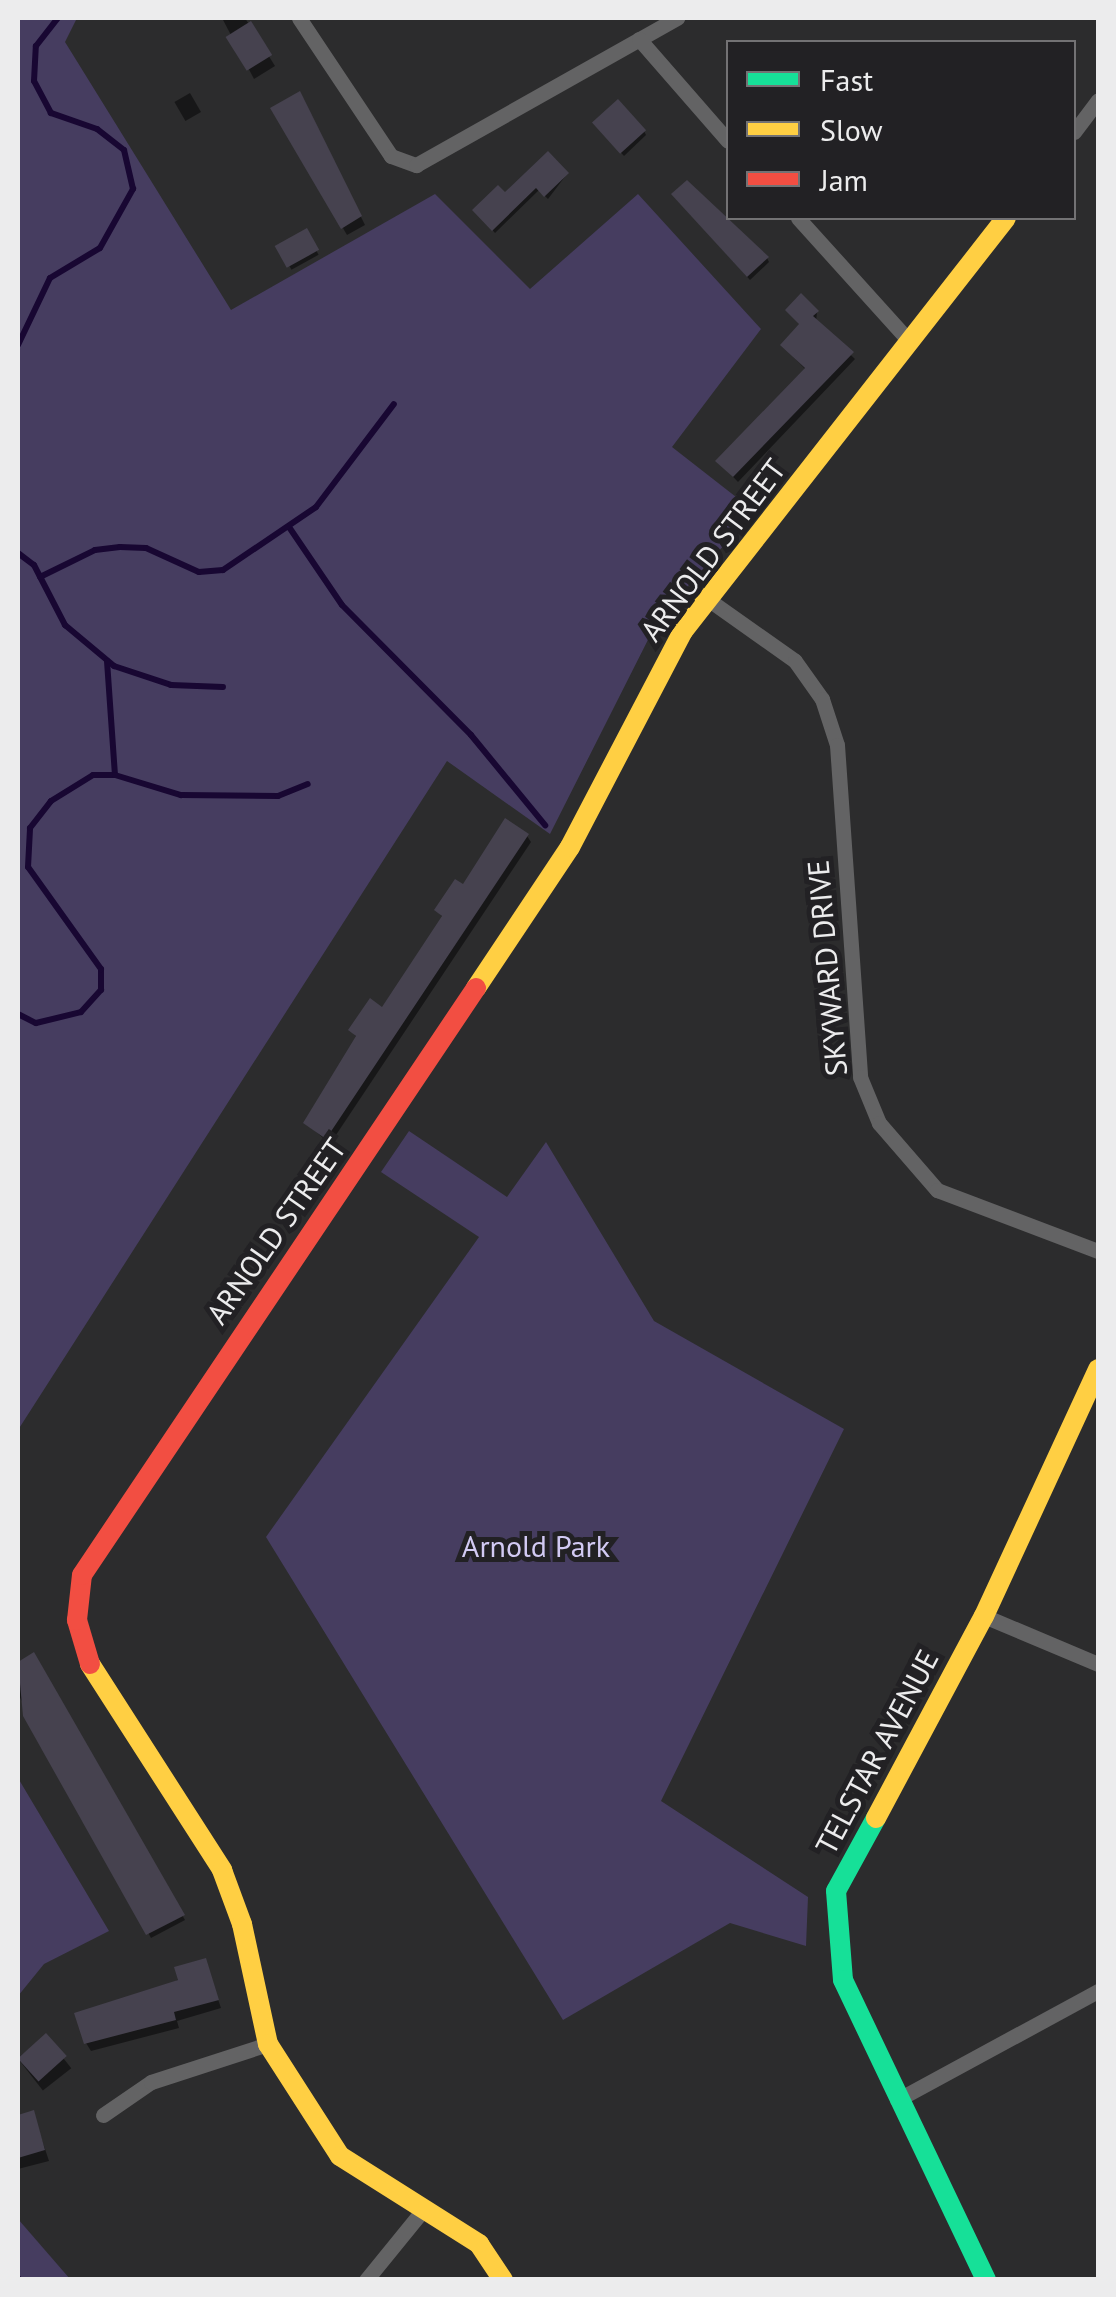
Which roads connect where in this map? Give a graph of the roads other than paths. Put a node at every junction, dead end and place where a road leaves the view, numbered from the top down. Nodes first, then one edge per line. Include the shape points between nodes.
1 (299, 18) edge
2 (677, 18) edge
3 (639, 40) junction
4 (1098, 100) edge
5 (1076, 129) edge
6 (726, 138) edge
7 (800, 220) edge
8 (1004, 220) edge
9 (909, 340) junction
10 (709, 600) junction
11 (1098, 1251) edge
12 (1098, 1369) edge
13 (984, 1616) junction
14 (1098, 1664) edge
15 (1098, 1991) edge
16 (268, 2044) junction
17 (896, 2100) junction
18 (103, 2115) dead end
19 (422, 2211) junction
20 (366, 2280) edge
21 (503, 2280) edge
22 (986, 2280) edge

1 - 3 street via 390,156 416,165
2 - 3 street
3 - 6 street
4 - 5 street
7 - 9 street
8 - 9 street, ARNOLD STREET
9 - 10 street, ARNOLD STREET
10 - 11 street, SKYWARD DRIVE via 795,661 828,714 837,744 860,1077 878,1123 937,1190
10 - 16 street, ARNOLD STREET via 670,652 570,848 82,1575 77,1620 84,1655 217,1859 242,1924
12 - 13 street, TELSTAR AVENUE
13 - 14 street
13 - 17 street, TELSTAR AVENUE via 836,1891 843,1980
15 - 17 street
16 - 18 street via 150,2082
16 - 19 street, ARNOLD STREET via 340,2156
17 - 22 street, TELSTAR AVENUE
19 - 20 street
19 - 21 street, ARNOLD STREET via 478,2244

